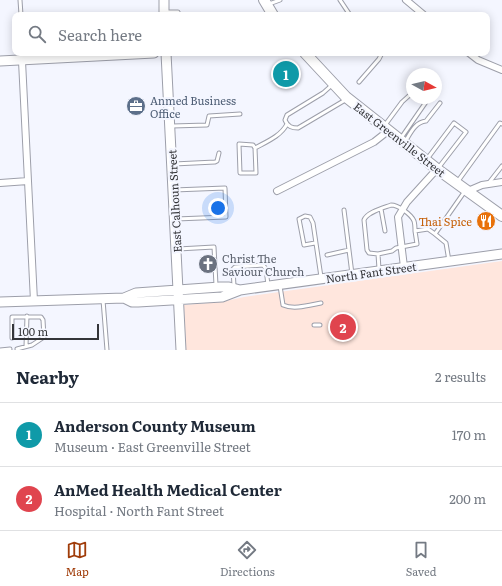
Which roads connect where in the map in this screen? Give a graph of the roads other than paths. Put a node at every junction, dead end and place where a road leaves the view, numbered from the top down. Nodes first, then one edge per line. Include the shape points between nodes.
1 (20, 0) edge
2 (164, 0) edge
3 (280, 0) edge
4 (340, 0) edge
5 (406, 0) edge
6 (266, 2) edge
7 (21, 12) edge
8 (164, 12) edge
9 (272, 12) edge
10 (348, 12) edge
11 (420, 12) edge
12 (77, 56) edge
13 (166, 56) edge
14 (308, 56) edge
15 (380, 56) edge
16 (473, 56) edge
17 (26, 58) edge
18 (0, 61) edge
19 (502, 70) edge
20 (359, 82) dead end
21 (333, 84) junction
22 (406, 98) edge
23 (348, 99) junction
24 (425, 104) edge
25 (440, 104) dead end
26 (240, 114) dead end
27 (287, 124) junction
28 (502, 124) edge
29 (170, 126) junction
30 (386, 129) junction
31 (402, 142) junction
32 (254, 148) junction
33 (219, 153) dead end
34 (427, 160) junction
35 (172, 164) junction
36 (502, 166) edge
37 (437, 169) junction
38 (28, 182) junction
39 (502, 182) edge
40 (0, 183) edge
41 (456, 183) junction
42 (487, 184) junction
43 (173, 190) junction
44 (276, 191) dead end
45 (467, 191) junction
46 (381, 209) junction
47 (344, 210) dead end
48 (402, 210) junction
49 (502, 216) edge
50 (175, 219) junction
51 (415, 230) junction
52 (385, 231) dead end
53 (435, 234) junction
54 (316, 243) junction
55 (401, 247) junction
56 (176, 249) junction
57 (349, 250) junction
58 (378, 254) junction
59 (502, 254) edge
60 (327, 255) dead end
61 (449, 261) junction
62 (404, 267) junction
63 (379, 271) junction
64 (352, 275) junction
65 (321, 279) junction
66 (280, 285) junction
67 (268, 286) junction
68 (216, 287) junction
69 (237, 289) junction
70 (178, 290) junction
71 (124, 298) junction
72 (103, 299) junction
73 (179, 300) junction
74 (34, 301) junction
75 (0, 302) edge
76 (321, 303) dead end
77 (27, 316) junction
78 (314, 325) dead end
79 (320, 325) dead end
80 (12, 338) dead end
81 (26, 346) junction
82 (10, 349) dead end
83 (17, 349) dead end
84 (0, 350) edge
85 (107, 350) edge
86 (181, 350) edge

1 - 7 lane
2 - 8 main road
3 - 6 lane
4 - 10 lane
5 - 11 street
6 - 9 main road
12 - 17 main road
13 - 29 main road, East Calhoun Street
14 - 21 main road, East Greenville Street
15 - 20 lane
16 - 19 street
17 - 18 main road
17 - 38 street
21 - 23 main road, East Greenville Street
21 - 27 lane via 323,94 288,115 285,120
22 - 30 lane
23 - 27 lane via 298,128 292,128
23 - 30 main road, East Greenville Street
24 - 31 lane
25 - 31 lane via 426,121 421,121
26 - 29 lane via 210,116 207,125
27 - 32 lane via 284,130
28 - 41 lane via 500,123
29 - 35 main road, East Calhoun Street
30 - 31 main road, East Greenville Street
30 - 44 street via 374,142
31 - 34 main road, East Greenville Street
32 - 32 lane via 256,173 240,173 239,144 253,145
33 - 35 lane via 215,162
34 - 37 main road, East Greenville Street
34 - 37 lane via 454,123 466,132
35 - 43 main road, East Calhoun Street
36 - 42 lane
37 - 41 main road, East Greenville Street
37 - 48 street
38 - 40 street
38 - 74 street
39 - 42 street
41 - 45 main road, East Greenville Street
42 - 45 street
43 - 50 main road, East Calhoun Street
43 - 50 lane via 225,188 226,217
45 - 49 main road, East Greenville Street
45 - 53 lane
46 - 48 lane via 394,205
46 - 52 lane
46 - 58 lane via 368,215 364,220 367,250
47 - 57 lane
48 - 51 lane via 414,220
48 - 55 street via 398,220
50 - 56 main road, East Calhoun Street
51 - 53 lane via 428,229
51 - 55 lane via 416,244
53 - 61 lane via 446,243
54 - 54 lane via 310,217 299,219 304,245
54 - 65 lane
55 - 58 lane
55 - 62 street
56 - 68 lane via 214,247
56 - 70 main road, East Calhoun Street
57 - 60 lane
57 - 64 lane
58 - 63 lane
59 - 61 main road, North Fant Street
61 - 62 main road, North Fant Street
62 - 63 main road, North Fant Street
63 - 64 main road, North Fant Street
64 - 65 main road, North Fant Street
65 - 66 main road, North Fant Street
66 - 67 main road, North Fant Street
66 - 76 lane via 282,301 286,307
67 - 69 main road, North Fant Street
67 - 69 lane via 266,269 263,266 235,267 233,270
68 - 69 main road, North Fant Street
68 - 70 main road, North Fant Street
69 - 73 main road, North Fant Street via 222,297
70 - 71 main road, North Fant Street via 136,293
70 - 73 main road, East Calhoun Street
71 - 72 main road, North Fant Street
71 - 73 main road, North Fant Street via 132,302
72 - 74 main road, North Fant Street
72 - 85 lane
73 - 86 main road, East Calhoun Street
74 - 75 main road, North Fant Street
77 - 80 lane via 12,317
77 - 81 lane
77 - 81 lane via 41,317 44,337
78 - 79 lane
81 - 83 lane
82 - 84 lane

